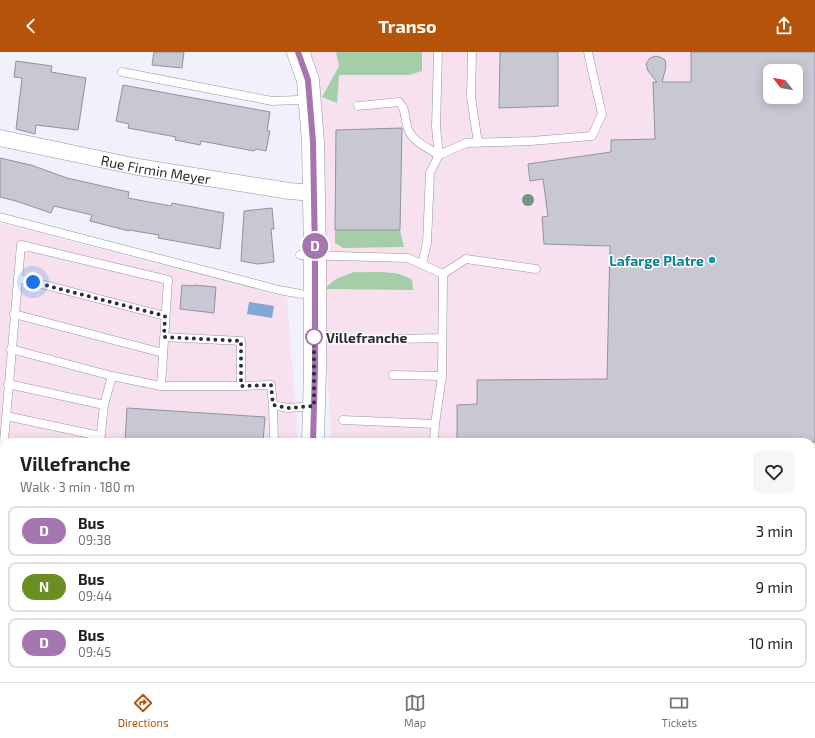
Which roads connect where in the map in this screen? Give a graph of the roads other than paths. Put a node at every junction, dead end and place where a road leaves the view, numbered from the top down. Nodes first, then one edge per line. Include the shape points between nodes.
1 (298, 52) edge
2 (438, 52) edge
3 (472, 52) edge
4 (588, 52) edge
5 (122, 72) dead end
6 (298, 100) junction
7 (358, 106) dead end
8 (0, 138) edge
9 (478, 143) junction
10 (439, 155) junction
11 (307, 193) junction
12 (0, 217) edge
13 (308, 255) junction
14 (422, 264) junction
15 (536, 269) dead end
16 (443, 274) junction
17 (18, 278) junction
18 (300, 294) junction
19 (14, 314) junction
20 (165, 316) junction
21 (164, 337) junction
22 (398, 338) dead end
23 (442, 338) junction
24 (11, 349) junction
25 (163, 353) junction
26 (393, 375) dead end
27 (112, 376) junction
28 (442, 376) junction
29 (8, 384) junction
30 (161, 386) junction
31 (241, 386) junction
32 (104, 405) junction
33 (273, 405) junction
34 (309, 407) junction
35 (6, 416) junction
36 (343, 420) dead end
37 (435, 424) junction
38 (5, 438) edge
39 (96, 438) edge
40 (100, 438) edge
41 (274, 438) edge
42 (312, 438) edge
43 (434, 438) edge

1 - 6 street
1 - 11 street via 308,80 313,142
2 - 10 lane via 436,127
3 - 9 lane via 471,97
4 - 9 lane via 602,114 592,136
5 - 6 lane via 272,101
6 - 11 street
7 - 10 lane via 399,102 404,107 408,129 416,141
8 - 11 street, Rue Firmin Meyer via 138,167
9 - 10 lane via 466,143
10 - 14 lane via 430,173 427,243
11 - 13 street
12 - 18 lane
13 - 14 lane via 408,258
13 - 18 street
13 - 34 street
14 - 16 lane
15 - 16 lane via 466,258
16 - 23 lane
17 - 19 lane
17 - 20 lane
17 - 20 lane via 21,244 168,280
18 - 34 street via 302,369
19 - 24 lane
19 - 25 lane
20 - 21 lane
21 - 25 lane
21 - 31 lane via 241,341
22 - 23 lane
23 - 28 lane
24 - 27 lane
24 - 29 lane
25 - 30 lane
26 - 28 lane
27 - 30 lane
27 - 32 lane
28 - 37 lane
29 - 32 lane
29 - 35 lane
30 - 31 lane
31 - 33 lane via 271,385
32 - 40 lane
33 - 34 lane via 288,408
33 - 41 lane
34 - 42 street
35 - 38 lane
35 - 39 lane
36 - 37 lane
37 - 43 lane

